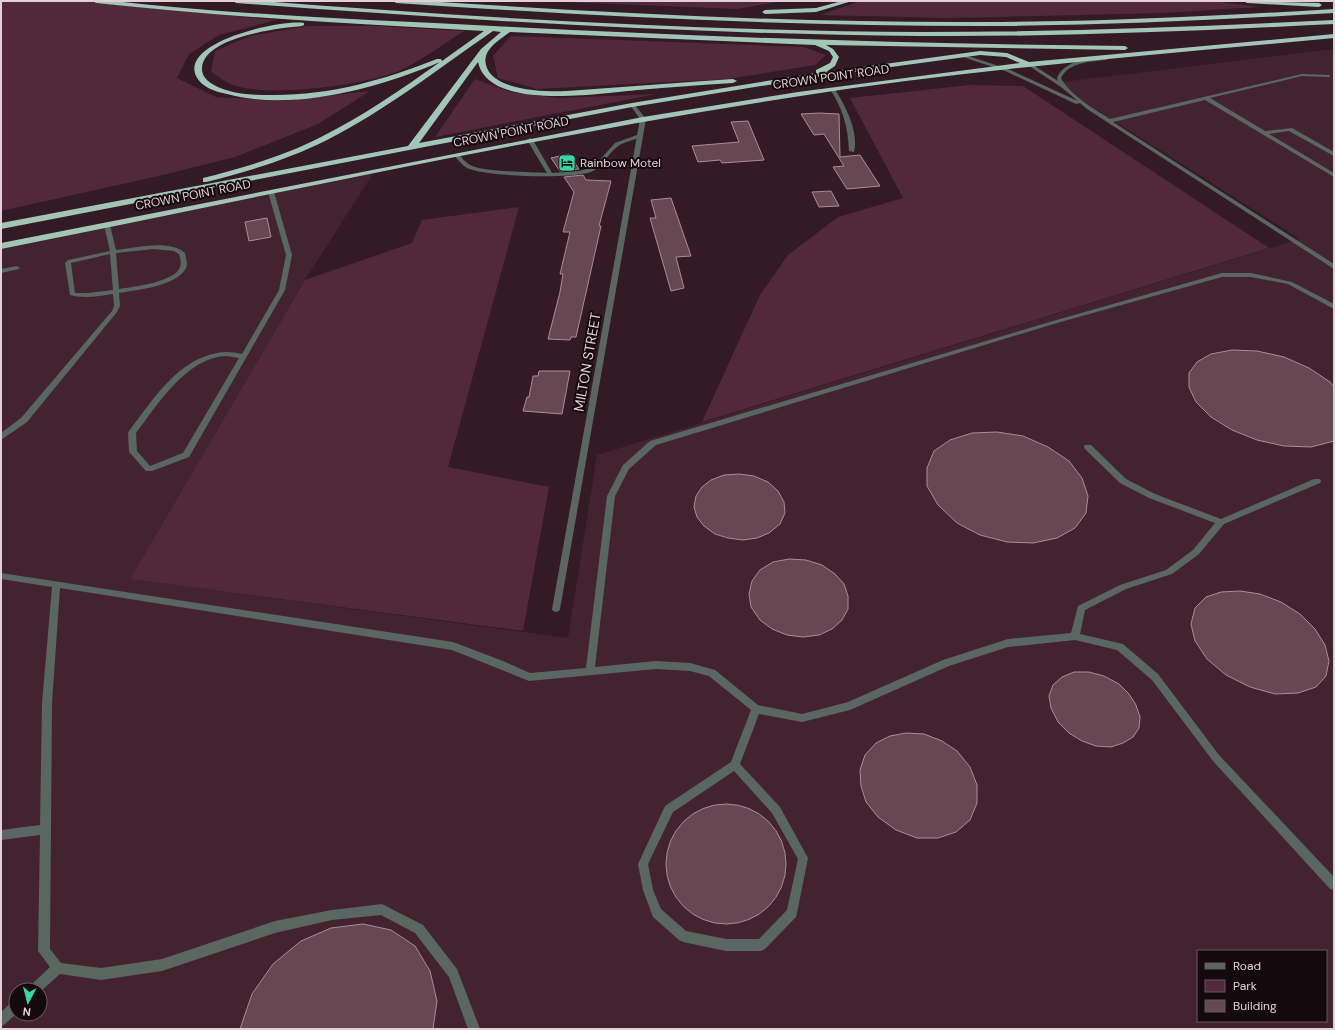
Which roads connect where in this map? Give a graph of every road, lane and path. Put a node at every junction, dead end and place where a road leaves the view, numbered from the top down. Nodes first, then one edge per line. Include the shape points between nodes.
1 (96, 1) edge
2 (236, 1) edge
3 (396, 1) edge
4 (849, 1) edge
5 (1247, 1) edge
6 (535, 3) dead end
7 (550, 4) dead end
8 (1334, 5) edge
9 (1334, 11) edge
10 (616, 14) junction
11 (1334, 22) edge
12 (396, 24) junction
13 (1334, 36) edge
14 (813, 42) junction
15 (490, 44) junction
16 (880, 44) junction
17 (1214, 46) junction
18 (464, 49) junction
19 (1127, 54) junction
20 (962, 55) junction
21 (1028, 64) junction
22 (999, 67) junction
23 (817, 75) junction
24 (1328, 76) dead end
25 (763, 83) junction
26 (1063, 86) junction
27 (832, 89) junction
28 (1206, 98) junction
29 (632, 105) junction
30 (1089, 108) junction
31 (643, 119) junction
32 (1110, 121) junction
33 (1264, 134) junction
34 (639, 136) junction
35 (530, 140) junction
36 (412, 147) junction
37 (852, 151) dead end
38 (1334, 154) edge
39 (457, 155) junction
40 (550, 174) junction
41 (1334, 175) edge
42 (300, 186) junction
43 (271, 192) junction
44 (69, 213) junction
45 (106, 225) junction
46 (1, 226) edge
47 (1, 246) edge
48 (113, 252) junction
49 (1334, 267) edge
50 (17, 268) dead end
51 (1, 271) edge
52 (115, 292) junction
53 (1334, 307) edge
54 (244, 356) junction
55 (1, 437) edge
56 (1088, 447) dead end
57 (1317, 481) dead end
58 (1221, 522) junction
59 (1, 576) edge
60 (56, 585) junction
61 (556, 609) dead end
62 (1075, 636) junction
63 (590, 672) junction
64 (756, 709) junction
65 (735, 765) junction
66 (45, 829) junction
67 (1, 835) edge
68 (1334, 884) edge
69 (58, 968) junction
70 (43, 982) edge
71 (474, 1029) edge

1 - 12 highway via 224,14
2 - 11 highway via 560,22 848,32 1085,33
3 - 10 highway
4 - 10 highway via 816,10
5 - 8 highway
6 - 18 highway
7 - 15 highway
9 - 10 highway via 1152,20 978,24 818,22
12 - 14 highway via 622,36
12 - 18 highway via 309,24 256,31 227,40 212,48 199,63 198,73 202,80 211,86 234,94 264,97 313,95 349,90 392,78
13 - 17 highway
14 - 16 highway
14 - 23 highway via 831,50 836,57 834,63
15 - 25 highway via 482,61 486,74 503,84 534,92 559,94 749,80
15 - 36 highway via 477,56
16 - 17 highway via 1113,48
16 - 20 highway
17 - 19 highway, CROWN POINT ROAD
18 - 44 highway via 373,111 299,150 221,176
19 - 21 highway, CROWN POINT ROAD
19 - 26 street via 1065,69 1060,78
20 - 21 highway via 998,54 1015,57
20 - 22 street
20 - 23 highway
21 - 22 highway, CROWN POINT ROAD
21 - 26 street
22 - 27 highway, CROWN POINT ROAD
22 - 30 street
23 - 25 highway
24 - 28 street via 1302,75
25 - 29 highway
26 - 30 street
27 - 31 highway, CROWN POINT ROAD
27 - 37 street via 851,127
28 - 32 street
28 - 33 street
29 - 31 street
29 - 36 highway
30 - 32 street
31 - 34 street, MILTON STREET
31 - 35 highway, CROWN POINT ROAD
32 - 49 street
33 - 38 street via 1290,130
33 - 41 street
34 - 40 street via 618,143 590,171 572,175
34 - 61 street, MILTON STREET
35 - 39 highway, CROWN POINT ROAD
35 - 40 street
36 - 42 highway via 382,164
36 - 44 highway
39 - 40 street via 464,164 472,168
39 - 42 highway, CROWN POINT ROAD
42 - 43 highway, CROWN POINT ROAD
43 - 45 highway, CROWN POINT ROAD
43 - 54 street via 289,255 282,290
44 - 46 highway
45 - 47 highway, CROWN POINT ROAD
45 - 48 street
48 - 52 street
48 - 52 street via 74,260 68,264 72,294 78,296
48 - 52 street via 175,248 182,253 184,260 178,274 162,283
50 - 51 street
52 - 55 street via 115,311 24,420
53 - 63 street via 1290,283 1250,275 1222,275 1047,324 653,443 626,468 611,496
54 - 54 street via 186,455 149,470 133,452 132,433 169,384 198,363 216,355
56 - 58 street via 1122,481 1152,496
57 - 58 street
58 - 62 street via 1196,552 1169,572 1123,587 1081,608
59 - 60 street
60 - 63 street via 453,646 529,677
60 - 66 street via 47,703
62 - 64 street via 1008,643 946,663 850,706 802,718
62 - 68 street via 1120,647 1155,678 1216,758
63 - 64 street via 656,665 690,667 712,673
64 - 65 street
65 - 65 street via 776,810 803,858 792,913 761,945 726,945 684,936 657,913 648,890 643,864 669,809
66 - 67 street
66 - 69 street via 44,951
69 - 70 street
69 - 71 street via 101,974 162,965 275,928 332,915 382,909 419,929 454,973

